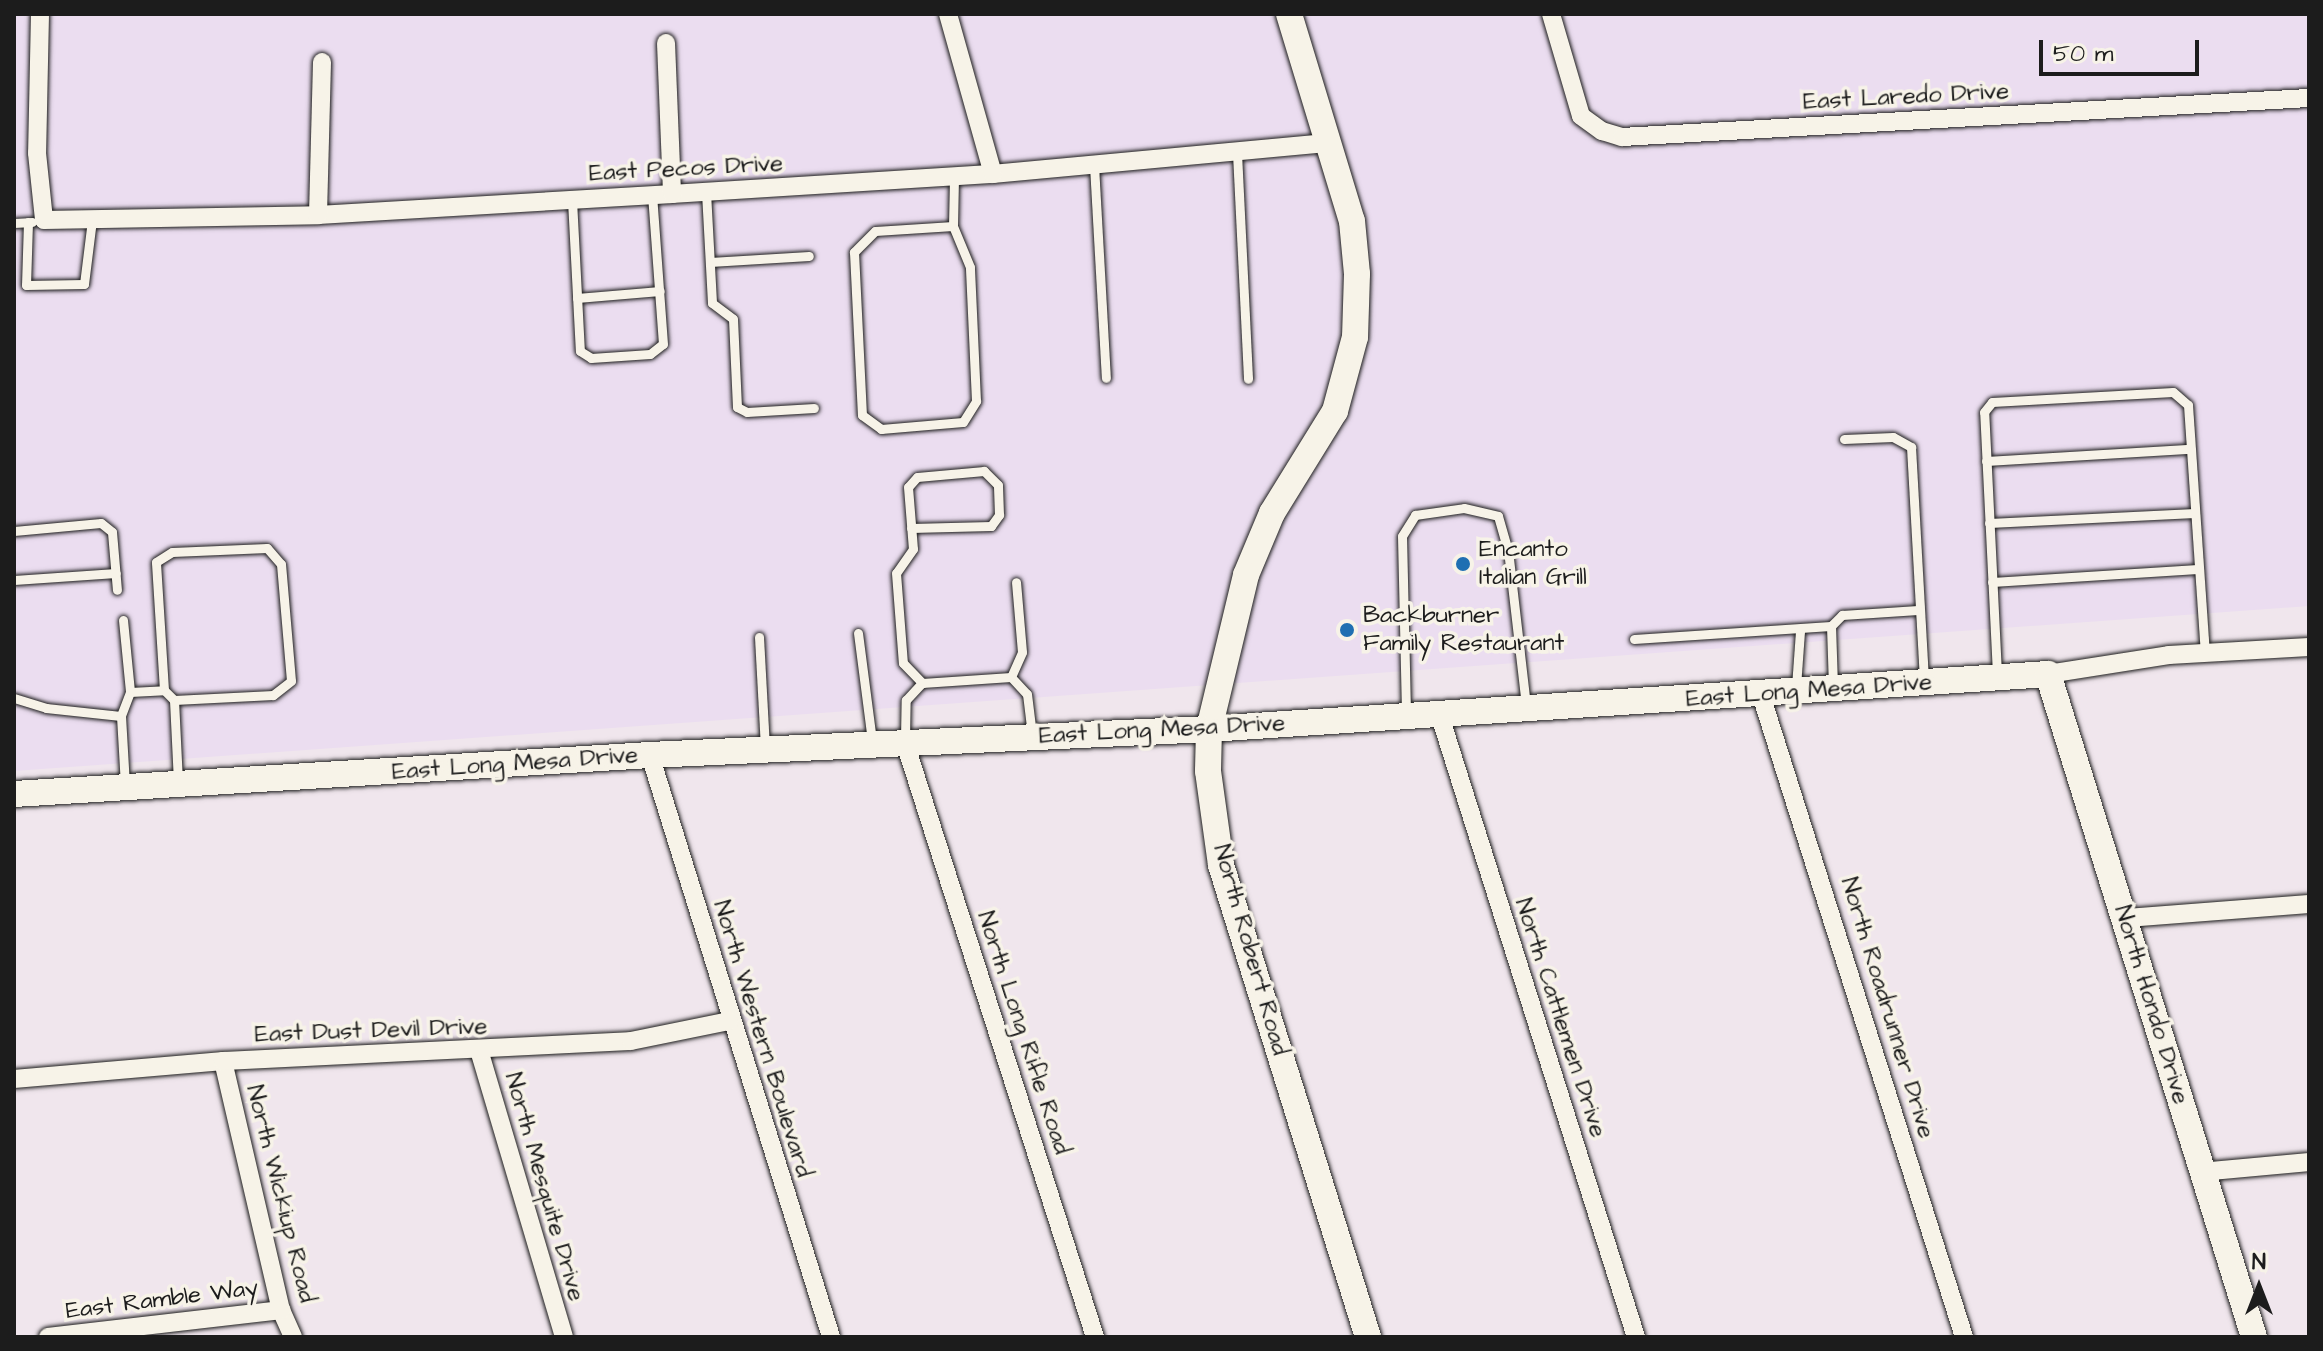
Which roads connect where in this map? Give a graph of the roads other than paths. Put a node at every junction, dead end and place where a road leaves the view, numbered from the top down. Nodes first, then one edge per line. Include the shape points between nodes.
1 (40, 14) edge
2 (948, 14) edge
3 (1289, 14) edge
4 (1551, 14) edge
5 (666, 43) dead end
6 (322, 62) dead end
7 (2309, 98) edge
8 (1329, 143) junction
9 (1237, 153) junction
10 (1094, 165) junction
11 (993, 174) junction
12 (954, 177) junction
13 (706, 192) junction
14 (672, 194) junction
15 (652, 195) junction
16 (572, 200) junction
17 (318, 215) junction
18 (92, 220) junction
19 (36, 221) junction
20 (14, 223) edge
21 (953, 226) junction
22 (809, 256) dead end
23 (710, 262) junction
24 (660, 291) junction
25 (577, 298) junction
26 (1106, 378) dead end
27 (1248, 379) dead end
28 (814, 408) dead end
29 (1844, 439) dead end
30 (2191, 449) junction
31 (1986, 461) junction
32 (2195, 513) junction
33 (1989, 523) junction
34 (911, 528) junction
35 (14, 531) edge
36 (2198, 569) junction
37 (116, 573) junction
38 (14, 580) edge
39 (1016, 582) dead end
40 (1992, 582) junction
41 (117, 590) dead end
42 (1918, 610) junction
43 (123, 620) dead end
44 (1831, 626) junction
45 (1800, 631) junction
46 (858, 633) dead end
47 (759, 637) dead end
48 (1634, 639) dead end
49 (2309, 647) edge
50 (2205, 652) junction
51 (2048, 674) junction
52 (1011, 677) junction
53 (1998, 678) junction
54 (922, 683) junction
55 (1924, 683) junction
56 (164, 690) junction
57 (1833, 690) junction
58 (130, 692) junction
59 (1795, 693) junction
60 (1761, 695) junction
61 (14, 698) edge
62 (174, 700) junction
63 (1526, 708) junction
64 (1439, 713) junction
65 (1406, 715) junction
66 (121, 716) junction
67 (1209, 729) junction
68 (1032, 737) junction
69 (905, 743) junction
70 (872, 744) junction
71 (765, 750) junction
72 (650, 755) junction
73 (178, 786) junction
74 (125, 788) junction
75 (14, 794) edge
76 (2309, 904) edge
77 (2126, 918) junction
78 (729, 1021) junction
79 (479, 1050) junction
80 (223, 1061) junction
81 (14, 1079) edge
82 (2309, 1162) edge
83 (2201, 1172) junction
84 (281, 1310) junction
85 (48, 1337) edge
86 (293, 1337) edge
87 (564, 1337) edge
88 (831, 1337) edge
89 (1095, 1337) edge
90 (1368, 1337) edge
91 (1636, 1337) edge
92 (1964, 1337) edge
93 (2254, 1337) edge

1 - 19 street
2 - 11 street
3 - 8 street, North Robert Road
4 - 7 street, East Laredo Drive via 1581,116 1622,137
5 - 14 street
6 - 17 street
8 - 9 street, East Pecos Drive
8 - 67 street, North Robert Road via 1352,221 1355,337 1335,411 1272,513 1246,575
9 - 10 street, East Pecos Drive
9 - 27 lane
10 - 11 street, East Pecos Drive
10 - 26 lane
11 - 12 street, East Pecos Drive
12 - 13 street, East Pecos Drive
12 - 21 lane
13 - 14 street, East Pecos Drive
13 - 23 lane
14 - 15 street, East Pecos Drive
15 - 16 street, East Pecos Drive
15 - 24 lane
16 - 17 street, East Pecos Drive
16 - 25 lane
17 - 18 street, East Pecos Drive
18 - 19 street, East Pecos Drive
18 - 19 lane via 84,284 26,285
19 - 20 lane
21 - 21 lane via 970,267 976,401 963,422 881,429 862,415 854,252 875,231
22 - 23 lane
23 - 28 lane via 712,303 733,319 737,407 747,412
24 - 25 lane
24 - 25 lane via 663,344 650,354 591,358 580,351
29 - 42 lane via 1893,437 1911,447
30 - 31 lane
30 - 31 lane via 2188,405 2173,392 1992,402 1984,412
30 - 32 lane
31 - 33 lane
32 - 33 lane
32 - 36 lane
33 - 40 lane
34 - 34 lane via 908,487 917,477 984,471 998,485 999,515 991,526
34 - 54 lane via 913,549 896,573 903,663
35 - 37 lane via 101,523 112,532
36 - 40 lane
36 - 50 lane
37 - 38 lane
37 - 41 lane
39 - 52 lane via 1022,652
40 - 53 lane
42 - 44 lane via 1842,615
42 - 55 lane
43 - 58 lane
44 - 45 lane
44 - 57 lane
45 - 48 lane
45 - 59 lane
46 - 70 lane
47 - 71 lane
49 - 50 street, East Long Mesa Drive
50 - 51 street, East Long Mesa Drive
51 - 53 street, East Long Mesa Drive
51 - 77 street, North Hondo Drive
52 - 54 lane
52 - 68 lane via 1027,694
53 - 55 street, East Long Mesa Drive
54 - 69 lane via 906,700
55 - 57 street, East Long Mesa Drive
56 - 58 lane
56 - 62 lane
56 - 62 lane via 156,562 172,552 267,548 281,564 291,681 273,695
57 - 59 street, East Long Mesa Drive
58 - 66 lane
59 - 60 street, East Long Mesa Drive
60 - 63 street, East Long Mesa Drive
60 - 92 street, North Roadrunner Drive
61 - 66 lane via 46,708
62 - 73 lane
63 - 64 street, East Long Mesa Drive
63 - 65 lane via 1508,550 1498,516 1464,508 1415,515 1402,536
64 - 65 street, East Long Mesa Drive
64 - 91 street, North Cattlemen Drive
65 - 67 street, East Long Mesa Drive
66 - 74 lane
67 - 68 street, East Long Mesa Drive
67 - 90 street, North Robert Road via 1208,771 1221,865
68 - 69 street, East Long Mesa Drive
69 - 70 street, East Long Mesa Drive
69 - 89 street, North Long Rifle Road
70 - 71 street, East Long Mesa Drive
71 - 72 street, East Long Mesa Drive
72 - 73 street, East Long Mesa Drive
72 - 78 street, North Western Boulevard
73 - 74 street, East Long Mesa Drive
74 - 75 street, East Long Mesa Drive
76 - 77 street
77 - 83 street, North Hondo Drive
78 - 79 street, East Dust Devil Drive via 631,1041
78 - 88 street, North Western Boulevard
79 - 80 street, East Dust Devil Drive
79 - 87 street, North Mesquite Drive
80 - 81 street, East Dust Devil Drive
80 - 84 street, North Wickiup Road
82 - 83 street
83 - 93 street, North Hondo Drive
84 - 85 street, East Ramble Way
84 - 86 street, North Wickiup Road

